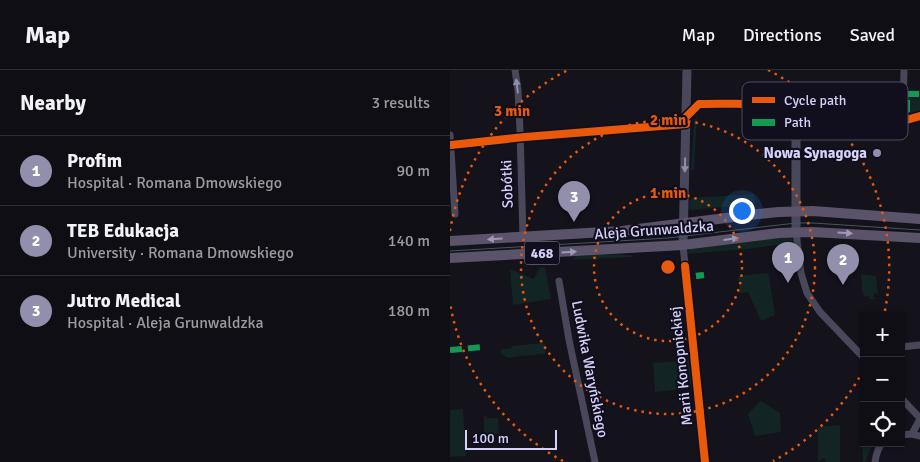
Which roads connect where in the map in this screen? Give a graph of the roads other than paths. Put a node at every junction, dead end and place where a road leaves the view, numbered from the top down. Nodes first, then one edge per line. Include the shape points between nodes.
1 (515, 70) edge
2 (687, 70) edge
3 (687, 90) junction
4 (699, 104) junction
5 (742, 105) edge
6 (920, 116) edge
7 (686, 120) junction
8 (908, 120) edge
9 (450, 135) edge
10 (519, 138) junction
11 (796, 140) edge
12 (451, 145) edge
13 (796, 211) junction
14 (456, 214) dead end
15 (920, 219) edge
16 (683, 224) junction
17 (796, 232) junction
18 (523, 237) junction
19 (920, 238) edge
20 (450, 241) edge
21 (683, 245) junction
22 (450, 258) edge
23 (560, 281) dead end
24 (920, 345) edge
25 (905, 347) edge
26 (860, 353) edge
27 (905, 402) edge
28 (920, 418) edge
29 (920, 431) edge
30 (916, 435) edge
31 (880, 447) edge
32 (595, 462) edge
33 (705, 462) edge
34 (874, 462) edge

10 -> 1 street, Sobótki
2 - 3 street
3 - 4 street
3 - 7 street
4 - 5 street
4 - 7 street
6 - 8 street
7 - 10 street
7 -> 16 street
9 - 12 street
10 - 12 street
10 - 18 street, Sobótki
11 - 13 street
12 - 14 street
13 - 15 main road, Aleja Grunwaldzka / 468
13 - 16 main road, Aleja Grunwaldzka / 468
13 - 17 street
16 - 18 main road, Aleja Grunwaldzka / 468
16 - 21 street
17 -> 19 main road, Aleja Grunwaldzka / 468
21 -> 17 main road, Aleja Grunwaldzka / 468
17 - 26 street via 801,274 807,293 820,312
18 -> 20 main road, Aleja Grunwaldzka / 468
22 -> 21 main road, Aleja Grunwaldzka / 468
21 - 33 street, Marii Konopnickiej
23 - 32 street, Ludwika Waryńskiego
24 - 25 street
27 - 28 street
28 - 30 street
29 - 30 street
31 - 34 street

